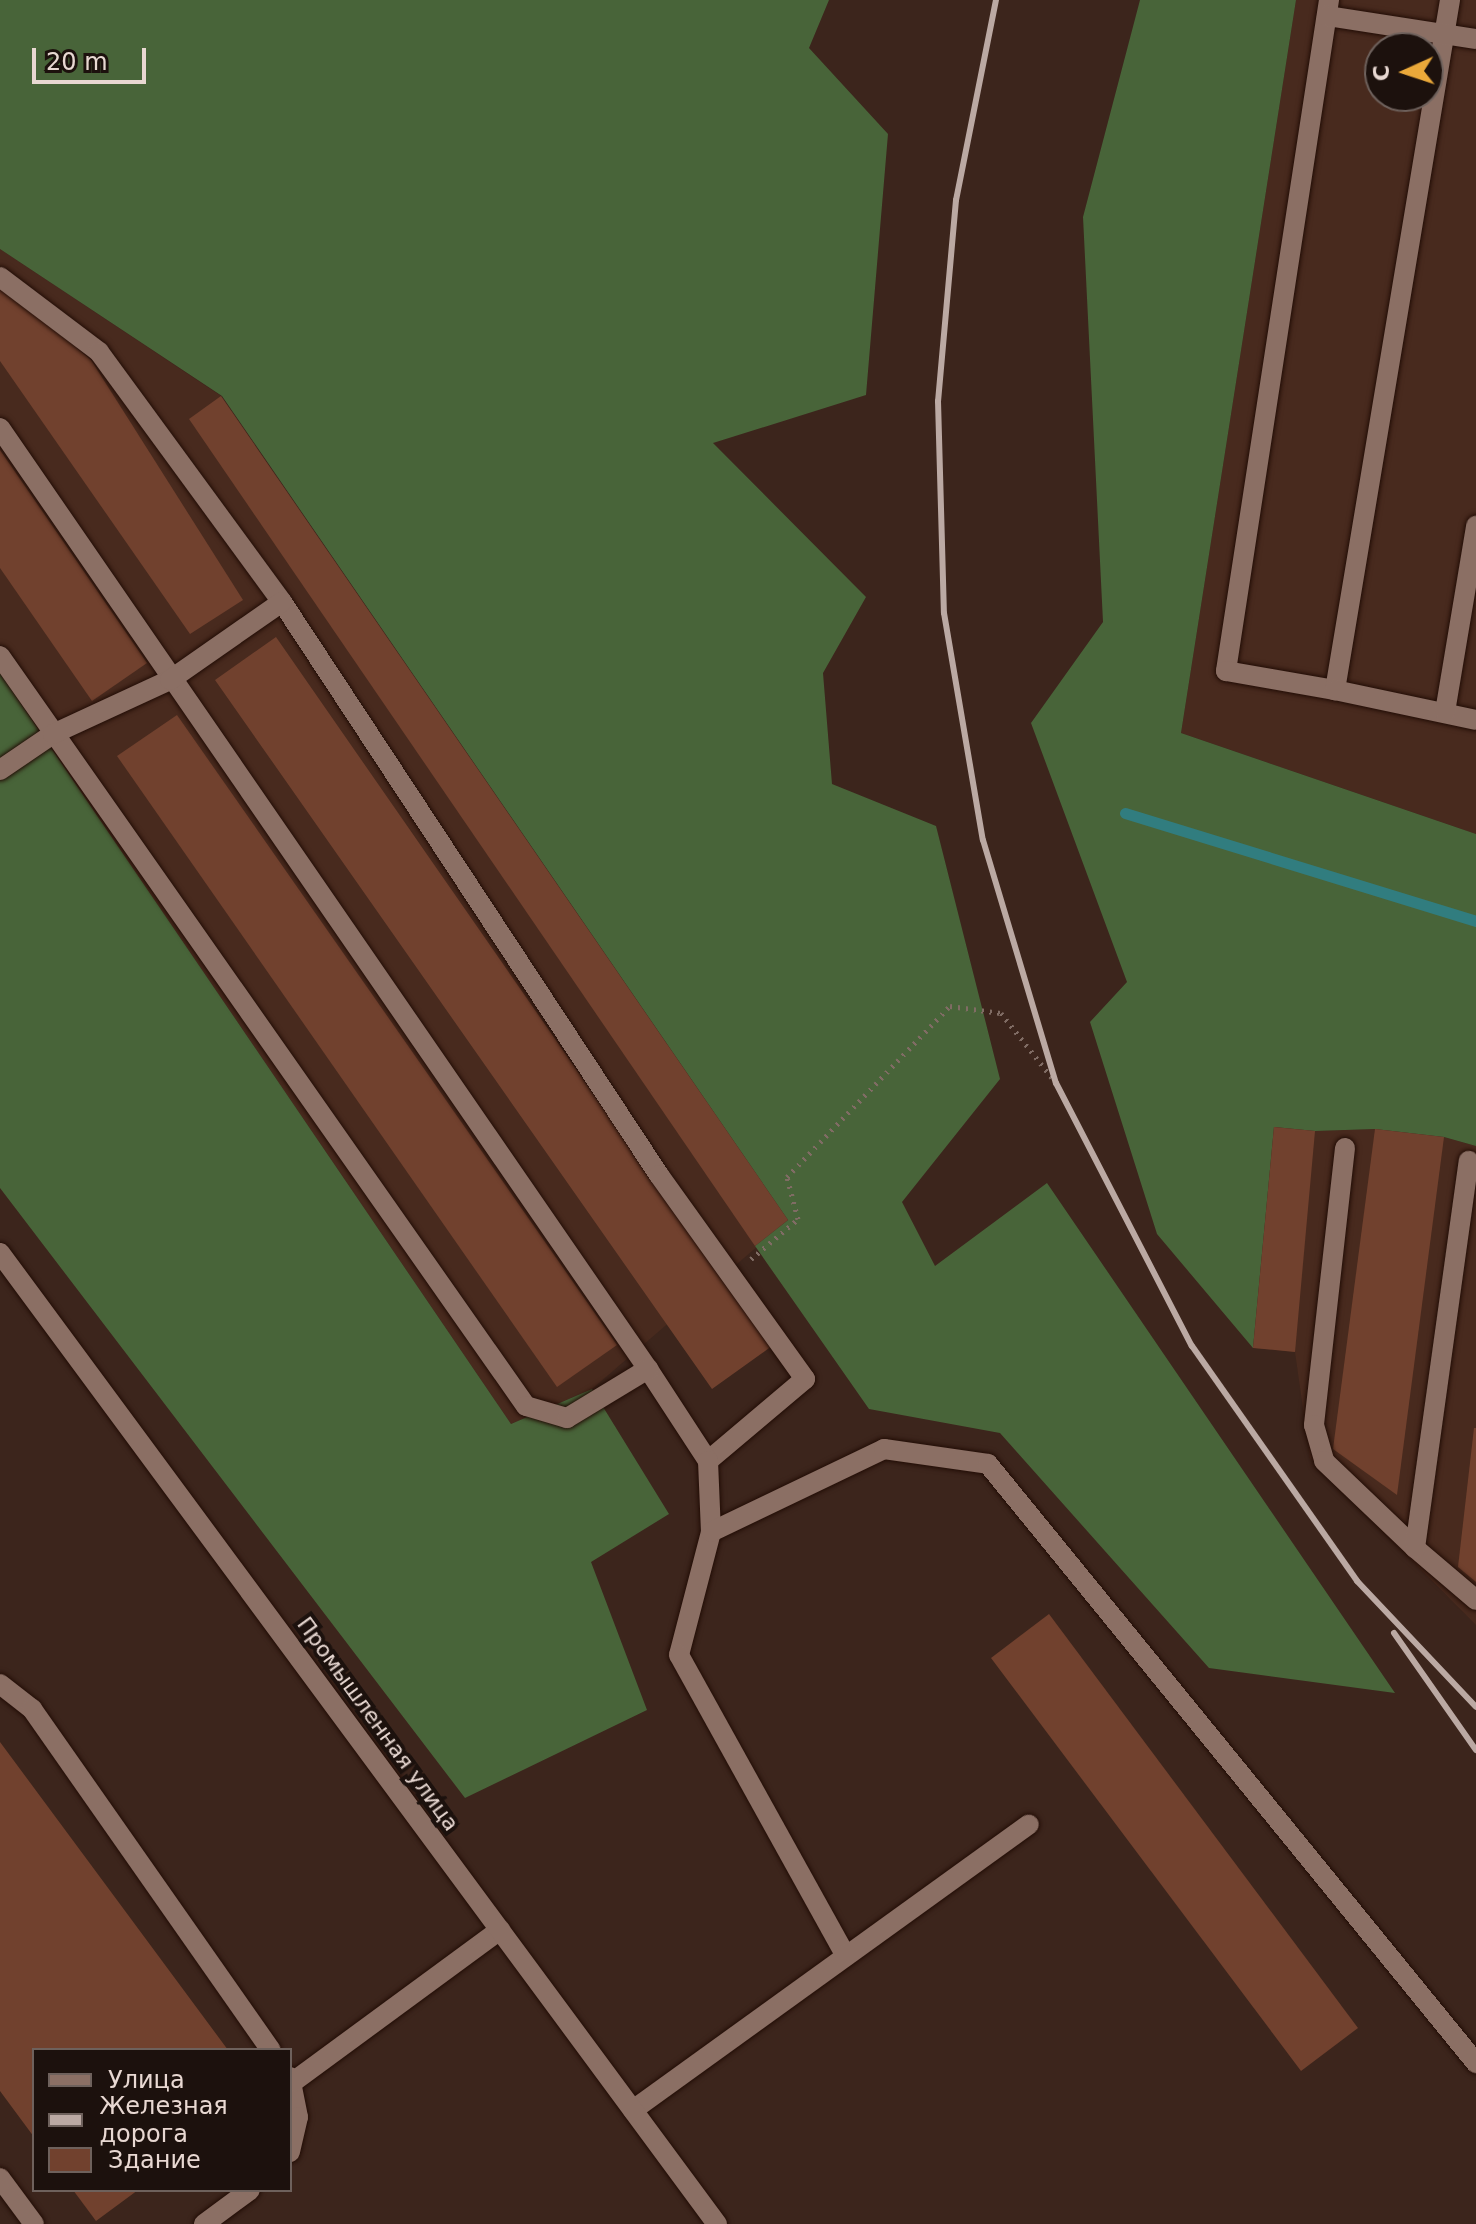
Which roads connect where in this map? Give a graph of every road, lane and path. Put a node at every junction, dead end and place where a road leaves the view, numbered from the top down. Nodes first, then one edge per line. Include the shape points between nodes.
1 (1450, 0) edge
2 (1328, 8) edge
3 (1435, 32) edge
4 (1444, 34) joint
5 (1476, 39) edge
6 (1431, 112) edge
7 (0, 277) edge
8 (0, 428) edge
9 (1476, 526) edge
10 (282, 602) junction
11 (0, 656) edge
12 (170, 680) junction
13 (1335, 690) junction
14 (1445, 712) junction
15 (1476, 720) edge
16 (53, 734) junction
17 (0, 770) edge
18 (1056, 1083) dead end
19 (1345, 1148) dead end
20 (1469, 1161) dead end
21 (0, 1253) edge
22 (732, 1275) junction
23 (648, 1369) junction
24 (708, 1461) junction
25 (711, 1532) junction
26 (1415, 1548) junction
27 (1476, 1600) edge
28 (0, 1684) edge
29 (1029, 1824) dead end
30 (500, 1930) junction
31 (846, 1956) junction
32 (270, 2048) edge
33 (1476, 2063) edge
34 (292, 2079) edge
35 (633, 2110) junction
36 (292, 2143) edge
37 (0, 2178) edge
38 (247, 2192) edge
39 (34, 2224) edge
40 (204, 2224) edge
41 (717, 2224) edge

1 - 4 street
2 - 3 street
2 - 13 street via 1226,671
4 - 5 street
6 - 13 street
7 - 10 street via 99,352
8 - 12 street
9 - 14 street
10 - 12 street
10 - 22 street via 659,1175
11 - 16 street
12 - 16 street
12 - 23 street
13 - 14 street
14 - 15 street
16 - 17 street
16 - 23 street via 526,1406 567,1418
18 - 22 path via 1001,1013 950,1006 787,1177 798,1219
19 - 26 street via 1314,1425 1324,1461
20 - 26 street
21 - 30 street, Промышленная улица
22 - 24 street via 805,1379
23 - 24 street
24 - 25 street
25 - 31 street via 679,1655
25 - 33 street via 884,1449 988,1464
26 - 27 street
28 - 32 street via 32,1709
29 - 31 street
30 - 34 street
30 - 35 street, Промышленная улица
31 - 35 street
34 - 36 street via 298,2117
35 - 41 street, Промышленная улица
37 - 39 street
38 - 40 street

